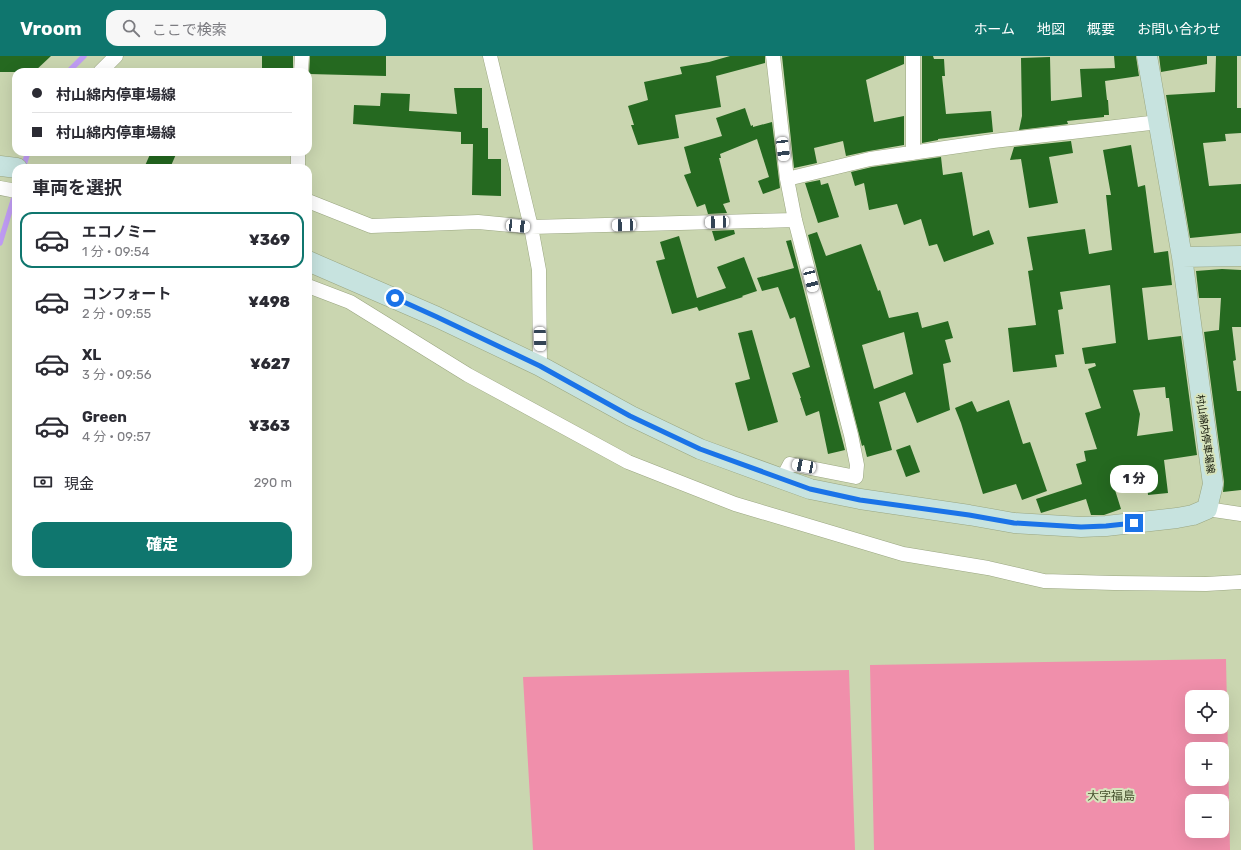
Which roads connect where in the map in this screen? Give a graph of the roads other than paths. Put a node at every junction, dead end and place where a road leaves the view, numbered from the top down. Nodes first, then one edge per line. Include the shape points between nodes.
1 (116, 56) edge
2 (302, 56) edge
3 (490, 56) edge
4 (773, 56) edge
5 (913, 56) edge
6 (1147, 56) edge
7 (104, 68) edge
8 (301, 68) edge
9 (1159, 122) junction
10 (913, 153) junction
11 (0, 166) edge
12 (12, 167) edge
13 (786, 179) junction
14 (0, 188) edge
15 (12, 191) edge
16 (312, 203) edge
17 (795, 220) junction
18 (531, 228) junction
19 (1241, 256) edge
20 (1182, 257) junction
21 (312, 263) edge
22 (312, 288) edge
23 (540, 366) junction
24 (782, 479) junction
25 (1207, 509) junction
26 (1241, 514) edge
27 (1241, 582) edge

1 - 7 street
2 - 8 street
3 - 18 street
4 - 13 street
5 - 10 street
6 - 9 main road, 村山綿内停車場線
9 - 10 street
9 - 20 main road, 村山綿内停車場線
10 - 13 street via 870,159
11 - 12 main road
13 - 17 street
14 - 15 street
16 - 18 street via 371,226 478,222
17 - 18 street
17 - 24 street via 858,465 856,477 790,464
18 - 23 street via 539,270
19 - 20 main road
20 - 25 main road, 村山綿内停車場線 via 1213,484
21 - 23 main road via 437,317
22 - 27 street via 350,302 468,375 628,462 735,504 902,554 988,568 1044,581 1206,584
23 - 24 main road via 630,416 700,449
24 - 25 main road via 810,489 860,500 1014,523 1106,526 1193,515
25 - 26 street

